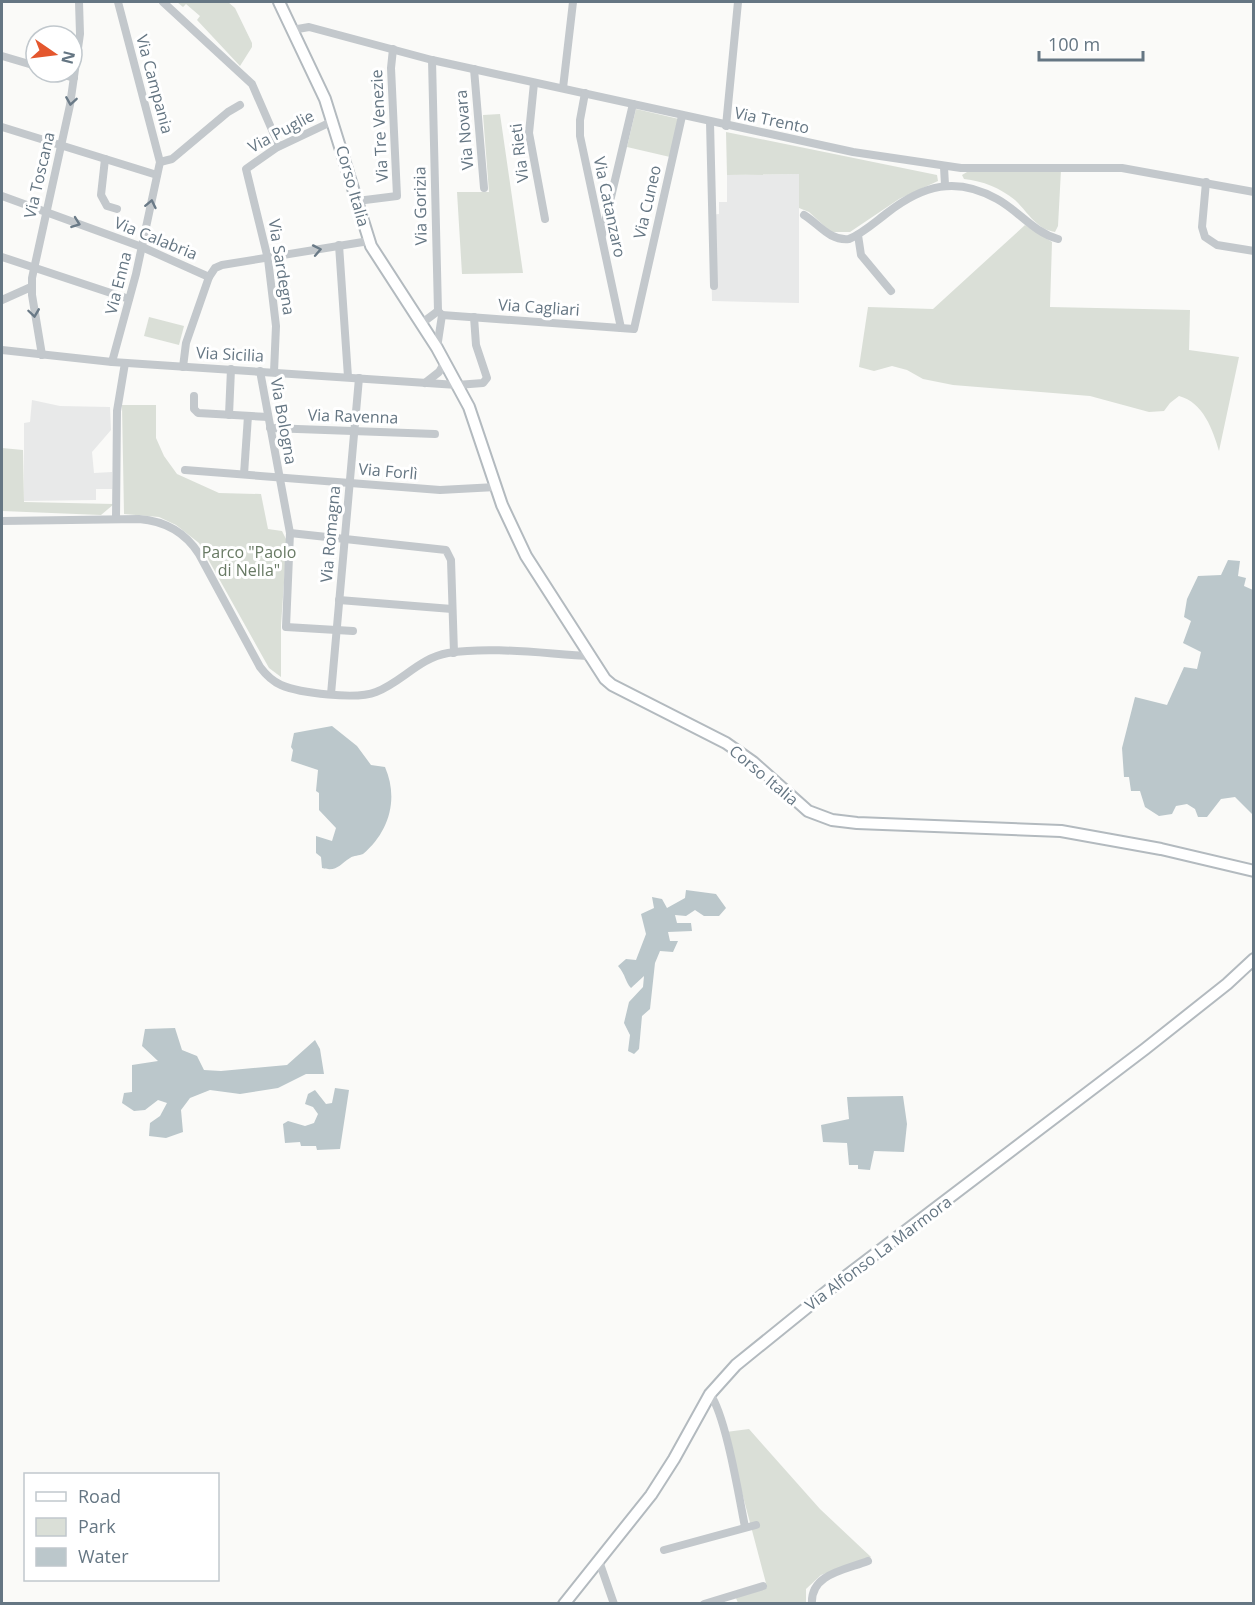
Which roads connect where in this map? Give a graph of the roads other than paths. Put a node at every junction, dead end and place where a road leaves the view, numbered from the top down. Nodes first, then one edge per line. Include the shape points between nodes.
1 (79, 2) edge
2 (118, 2) edge
3 (163, 2) edge
4 (279, 2) edge
5 (573, 2) edge
6 (738, 2) edge
7 (80, 24) edge
8 (292, 30) junction
9 (393, 50) junction
10 (2, 56) edge
11 (432, 60) junction
12 (24, 62) edge
13 (474, 69) junction
14 (534, 83) junction
15 (73, 84) edge
16 (563, 88) junction
17 (585, 93) junction
18 (633, 104) junction
19 (240, 105) dead end
20 (682, 116) junction
21 (333, 121) junction
22 (711, 122) junction
23 (726, 126) junction
24 (2, 127) edge
25 (62, 146) junction
26 (279, 146) junction
27 (105, 159) junction
28 (160, 162) junction
29 (944, 167) junction
30 (246, 169) joint
31 (157, 175) junction
32 (1206, 183) junction
33 (945, 185) junction
34 (484, 188) dead end
35 (1254, 192) edge
36 (2, 196) edge
37 (357, 201) junction
38 (117, 209) dead end
39 (45, 212) junction
40 (804, 215) dead end
41 (545, 219) dead end
42 (858, 235) junction
43 (1058, 239) dead end
44 (601, 240) junction
45 (369, 241) junction
46 (339, 245) junction
47 (142, 247) junction
48 (1254, 251) edge
49 (2, 257) edge
50 (268, 260) junction
51 (34, 268) junction
52 (209, 277) junction
53 (714, 286) dead end
54 (31, 287) junction
55 (891, 291) dead end
56 (129, 299) junction
57 (2, 300) edge
58 (440, 313) junction
59 (474, 317) junction
60 (422, 323) junction
61 (621, 327) junction
62 (634, 329) joint
63 (437, 348) junction
64 (2, 350) edge
65 (42, 355) junction
66 (111, 362) junction
67 (445, 362) junction
68 (125, 363) junction
69 (183, 367) junction
70 (231, 369) junction
71 (260, 371) junction
72 (274, 372) junction
73 (348, 377) junction
74 (359, 378) junction
75 (425, 383) junction
76 (457, 385) junction
77 (194, 396) dead end
78 (229, 415) junction
79 (248, 416) junction
80 (268, 417) junction
81 (270, 428) junction
82 (354, 431) junction
83 (435, 434) dead end
84 (185, 470) dead end
85 (244, 474) junction
86 (278, 477) junction
87 (349, 483) junction
88 (496, 487) junction
89 (116, 519) junction
90 (2, 521) edge
91 (290, 533) junction
92 (344, 538) junction
93 (339, 600) junction
94 (452, 609) junction
95 (336, 630) junction
96 (353, 631) dead end
97 (454, 653) junction
98 (591, 656) junction
99 (332, 694) junction
100 (1254, 871) edge
101 (1254, 959) edge
102 (710, 1394) junction
103 (756, 1524) dead end
104 (745, 1527) junction
105 (664, 1550) dead end
106 (599, 1561) junction
107 (868, 1561) dead end
108 (763, 1586) dead end
109 (564, 1604) edge
110 (614, 1604) edge
111 (704, 1604) edge
112 (812, 1604) edge

1 - 7 street, Via Toscana
2 - 28 street, Via Campania
3 - 26 street via 252,84
4 - 8 street, Corso Italia
5 - 16 street
6 - 23 street
8 - 9 street, Via Trento via 309,27
8 - 21 street, Corso Italia
9 - 11 street, Via Trento
9 - 37 street, Via Tre Venezie via 397,196
10 - 12 street
11 - 13 street, Via Trento
11 - 58 street, Via Gorizia
13 - 14 street, Via Trento
13 - 34 street, Via Novara
14 - 16 street, Via Trento
14 - 41 street, Via Rieti via 529,133
15 -> 25 street, Via Toscana
16 - 17 street, Via Trento
17 - 18 street, Via Trento
17 - 44 street, Via Catanzaro via 579,129
18 - 20 street, Via Trento
18 - 44 street
19 - 28 street via 172,159
20 - 22 street, Via Trento
20 - 62 street, Via Cuneo
21 - 26 street, Via Puglie
21 - 37 street, Corso Italia
22 - 23 street, Via Trento
22 - 53 street
23 - 29 street, Via Trento
24 - 25 street
25 - 27 street
25 - 39 street, Via Toscana
26 - 30 street, Via Puglie
27 - 31 street
27 - 38 street via 101,195 108,206
28 - 31 street, Via Campania
29 - 32 street, Via Trento via 1102,166
29 - 33 street
30 - 50 street, Via Sardegna
47 -> 31 street, Via Enna
32 - 35 street, Via Trento
32 - 48 street via 1202,227 1205,237 1217,245
33 - 42 street via 909,198
33 - 43 street via 965,186 989,195 1011,207 1038,231
36 - 39 street, Via Calabria
37 - 45 street, Corso Italia
39 -> 47 street, Via Calabria
39 - 51 street, Via Toscana
40 - 42 street via 834,237
42 - 55 street via 861,255
44 - 61 street, Via Catanzaro
45 - 46 street, Via Calabria
45 - 60 street, Corso Italia
50 -> 46 street, Via Calabria
46 - 73 street
47 - 52 street, Via Calabria
47 - 56 street, Via Enna
49 - 51 street
50 - 52 street, Via Calabria via 220,266
50 - 72 street, Via Sardegna via 276,326
51 - 54 street, Via Toscana
51 - 56 street
52 - 69 street via 186,343
54 - 57 street
54 -> 65 street, Via Toscana
56 - 66 street, Via Enna
58 - 59 street, Via Cagliari
58 - 60 street
58 - 63 street, Via Gorizia
59 - 61 street, Via Cagliari
59 - 76 street, Via Sicilia via 476,345 487,379 483,383
60 - 63 street, Corso Italia
61 - 62 street, Via Cagliari
63 - 67 street, Corso Italia
64 - 65 street, Via Sicilia
65 - 66 street, Via Sicilia
66 - 68 street, Via Sicilia
67 - 75 street
67 - 76 street, Corso Italia
68 - 69 street, Via Sicilia
68 - 89 street via 117,411
69 - 70 street, Via Sicilia
70 - 71 street, Via Sicilia
70 - 78 street
71 - 72 street, Via Sicilia
71 - 80 street, Via Bologna
72 - 73 street, Via Sicilia
73 - 74 street, Via Sicilia
74 - 75 street, Via Sicilia
74 - 82 street, Via Romagna
75 - 76 street, Via Sicilia
76 - 88 street, Corso Italia via 475,420
77 - 78 street via 196,413
78 - 79 street
79 - 80 street
79 - 85 street
80 - 81 street, Via Bologna
81 - 82 street, Via Ravenna
81 - 86 street, Via Bologna
82 - 83 street, Via Ravenna
82 - 87 street, Via Romagna
84 - 85 street, Via Forlì
85 - 86 street, Via Forlì
86 - 87 street, Via Forlì
86 - 91 street, Via Bologna
87 - 88 street, Via Forlì via 440,490
87 - 92 street, Via Romagna
88 - 98 street, Corso Italia via 531,564
89 - 90 street
89 - 99 street via 158,522 182,534 199,554 266,675 286,687
91 - 92 street
91 - 95 street, Via Bologna via 286,627
92 - 93 street, Via Romagna
92 - 94 street via 446,550 450,557
93 - 94 street
93 - 95 street, Via Romagna
94 - 97 street
95 - 96 street
95 - 99 street, Via Romagna
97 - 98 street
97 - 99 street via 424,662 376,692 358,696
98 - 100 street, Corso Italia via 612,685 726,743 763,770 800,805 827,818 857,823 1061,831
101 - 102 street, Via Alfonso La Marmora via 1059,1117 840,1280 736,1365
102 - 104 street via 723,1431
102 - 106 street, Via Alfonso La Marmora via 660,1482
103 - 104 street
104 - 105 street
106 - 109 street, Via Alfonso La Marmora
106 - 110 street
107 - 112 street via 820,1581 812,1591
108 - 111 street

